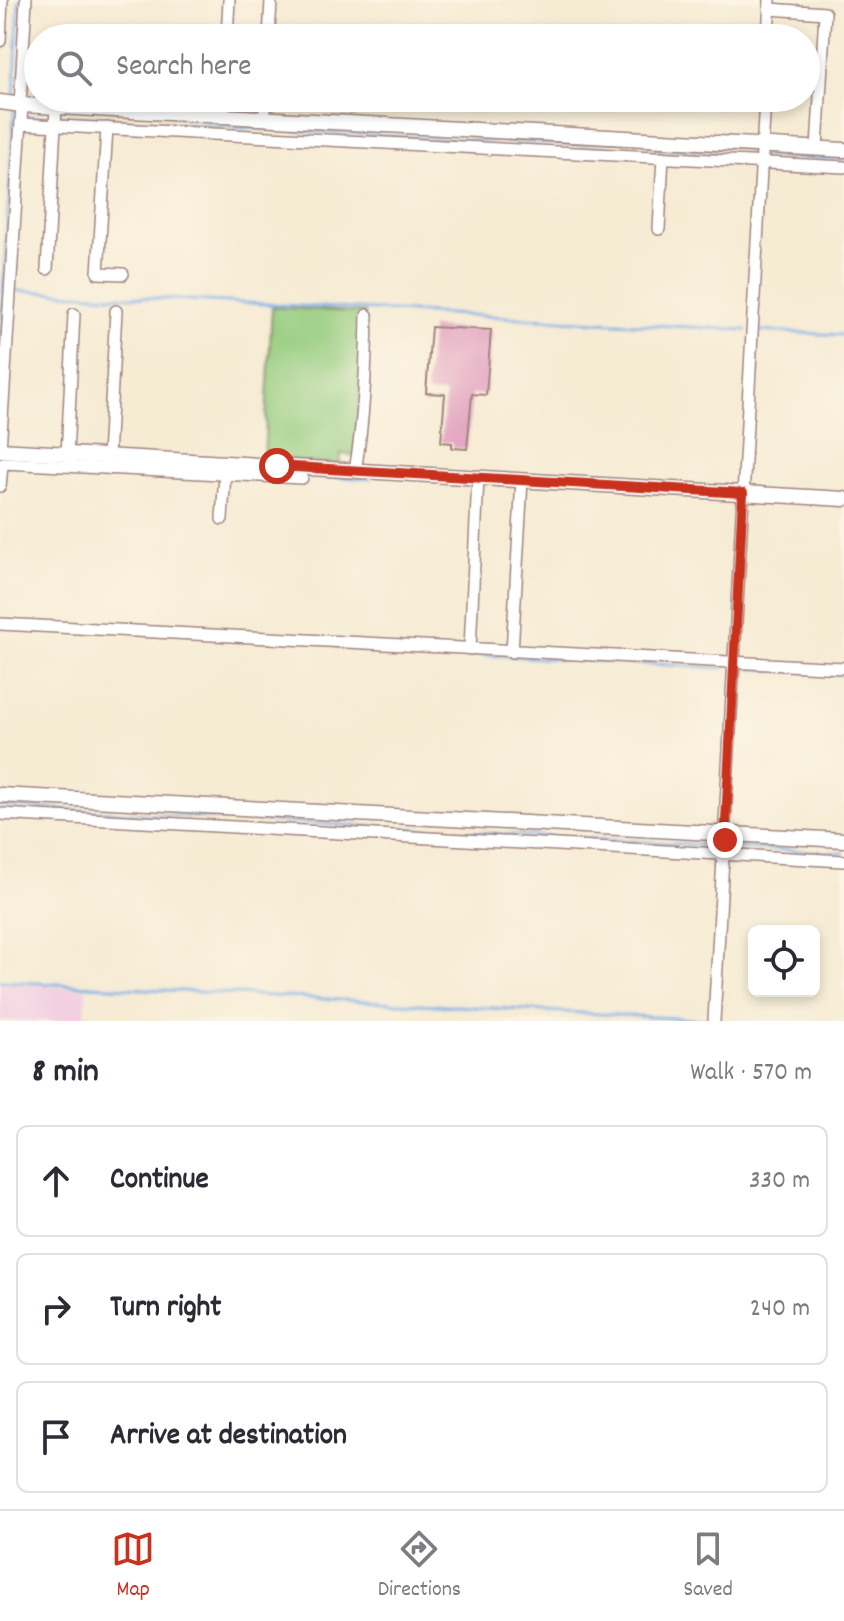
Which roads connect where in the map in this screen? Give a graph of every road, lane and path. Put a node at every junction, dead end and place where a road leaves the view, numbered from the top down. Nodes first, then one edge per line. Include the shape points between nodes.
1 (2, 0) edge
2 (26, 0) edge
3 (229, 0) edge
4 (271, 0) edge
5 (770, 4) edge
6 (24, 24) edge
7 (24, 24) edge
8 (228, 24) edge
9 (270, 24) edge
10 (769, 24) edge
11 (0, 41) edge
12 (820, 97) edge
13 (17, 110) edge
14 (28, 112) edge
15 (224, 112) edge
16 (265, 112) edge
17 (764, 112) edge
18 (819, 112) edge
19 (55, 117) junction
20 (264, 119) junction
21 (103, 121) junction
22 (225, 124) junction
23 (310, 130) junction
24 (817, 148) junction
25 (661, 150) junction
26 (844, 150) edge
27 (762, 155) junction
28 (844, 167) edge
29 (659, 229) dead end
30 (47, 269) dead end
31 (123, 274) dead end
32 (116, 311) dead end
33 (74, 314) dead end
34 (367, 315) dead end
35 (3, 455) edge
36 (67, 455) junction
37 (105, 461) junction
38 (223, 469) junction
39 (355, 471) junction
40 (277, 472) junction
41 (302, 478) dead end
42 (478, 482) junction
43 (522, 485) junction
44 (0, 486) edge
45 (743, 493) junction
46 (844, 499) edge
47 (222, 519) dead end
48 (0, 624) edge
49 (470, 649) junction
50 (512, 652) junction
51 (734, 663) junction
52 (844, 668) edge
53 (0, 795) edge
54 (0, 814) edge
55 (844, 840) edge
56 (725, 845) junction
57 (844, 861) edge
58 (714, 1019) edge

1 - 11 street
2 - 7 street
3 - 8 street
4 - 9 street
5 - 10 street
5 - 12 street via 825,13
6 - 13 street
13 - 35 street
14 - 19 street
15 - 22 street
16 - 20 street
17 - 27 street
18 - 24 street
19 - 21 street
19 - 30 street
20 - 22 street
20 - 23 street
21 - 22 street
21 - 31 street via 98,273
22 - 23 street
23 - 25 street
24 - 26 street
24 - 27 street
25 - 27 street
25 - 29 street
27 - 28 street
27 - 45 street
32 - 37 street
33 - 36 street
34 - 39 street
35 - 36 street
35 - 37 street
35 - 44 street
36 - 37 street
37 - 38 street
38 - 40 street
38 - 47 street
39 - 40 street
39 - 42 street
40 - 41 street
42 - 43 street
42 - 49 street
43 - 45 street
43 - 50 street
45 - 46 street
45 - 51 street
48 - 49 street
49 - 50 street
50 - 51 street
51 - 52 street
51 - 56 street
53 - 56 street
54 - 56 street
55 - 56 street
56 - 57 street
56 - 58 street

